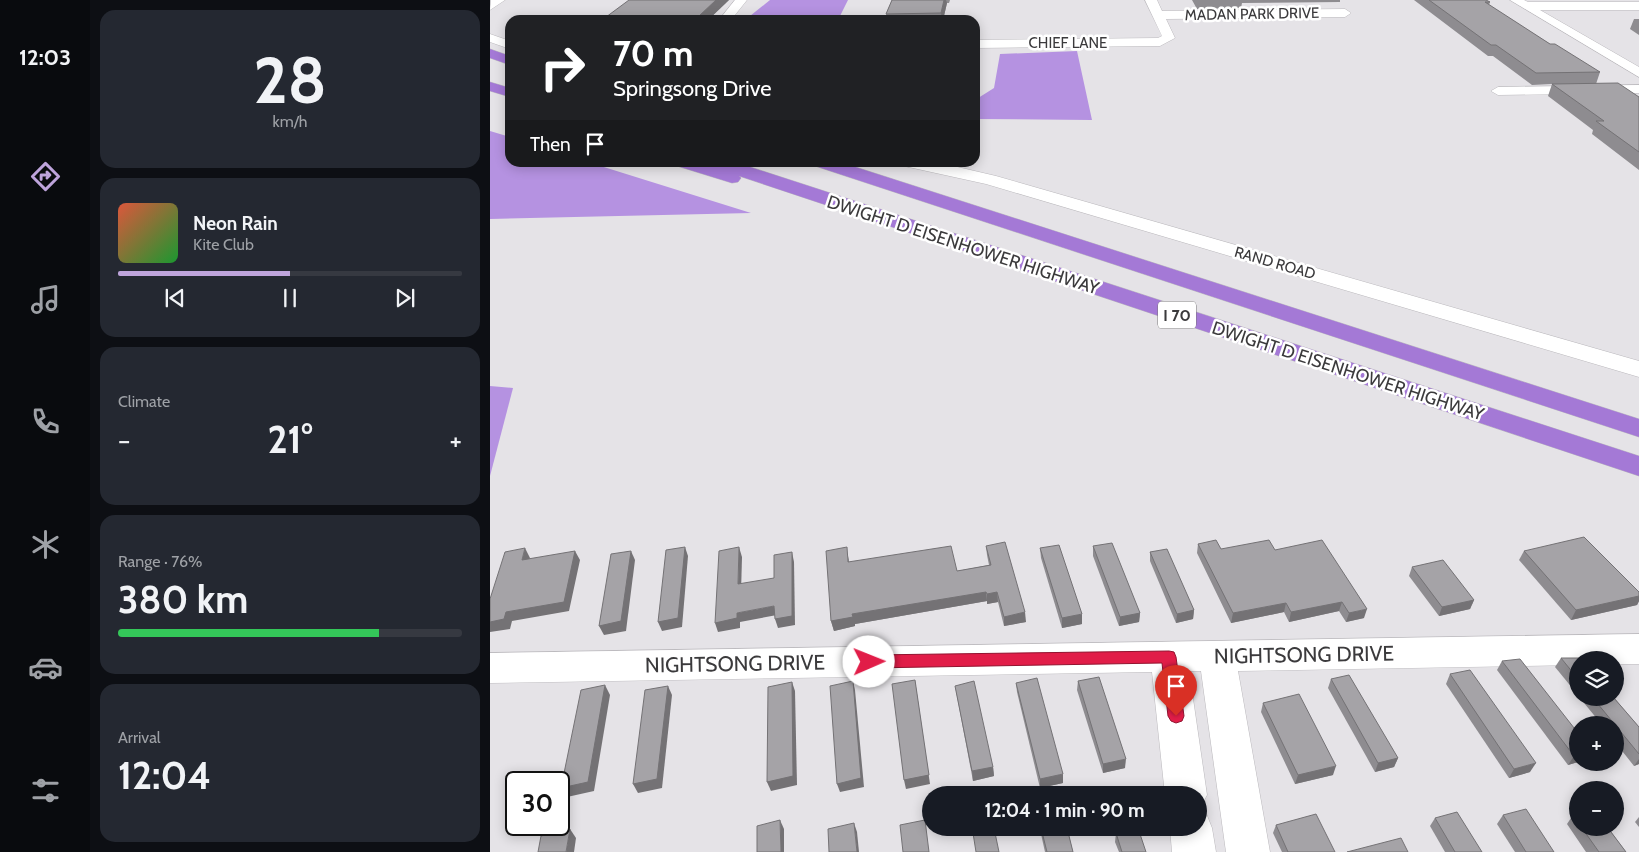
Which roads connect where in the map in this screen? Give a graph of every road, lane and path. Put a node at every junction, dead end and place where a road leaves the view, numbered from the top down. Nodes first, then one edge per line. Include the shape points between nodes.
1 (499, 0) edge
2 (741, 0) edge
3 (1151, 0) edge
4 (1176, 0) edge
5 (1522, 3) edge
6 (490, 6) edge
7 (1639, 6) edge
8 (1345, 13) dead end
9 (729, 15) edge
10 (1158, 15) junction
11 (1184, 15) junction
12 (490, 38) edge
13 (505, 43) edge
14 (980, 44) edge
15 (490, 54) edge
16 (505, 60) edge
17 (1639, 73) edge
18 (490, 86) edge
19 (1639, 90) edge
20 (505, 91) edge
21 (1498, 92) dead end
22 (490, 99) edge
23 (505, 104) edge
24 (700, 167) edge
25 (731, 167) edge
26 (836, 167) edge
27 (931, 167) edge
28 (958, 243) junction
29 (1639, 369) edge
30 (1639, 428) edge
31 (1639, 466) edge
32 (1639, 649) edge
33 (1217, 656) junction
34 (1169, 657) junction
35 (490, 668) edge
36 (1185, 786) edge
37 (1192, 836) edge
38 (1194, 852) edge
39 (1248, 852) edge

1 - 6 street
2 - 9 street
3 - 10 street
4 - 11 street
5 - 7 street
5 - 17 street
8 - 11 street, MADAN PARK DRIVE
10 - 11 street, MADAN PARK DRIVE
10 - 14 street, CHIEF LANE via 1169,38 1160,42
12 - 13 street
15 - 16 highway
18 - 20 highway
19 - 21 street
22 - 23 highway
24 - 28 highway
25 - 28 highway, DWIGHT D EISENHOWER HIGHWAY / I 70
26 - 30 highway, DWIGHT D EISENHOWER HIGHWAY / I 70
27 - 29 street, RAND ROAD via 999,183
28 - 31 highway, DWIGHT D EISENHOWER HIGHWAY / I 70
32 - 33 street, NIGHTSONG DRIVE
33 - 34 street, NIGHTSONG DRIVE
33 - 39 street
34 - 35 street, NIGHTSONG DRIVE
34 - 36 street
37 - 38 street

